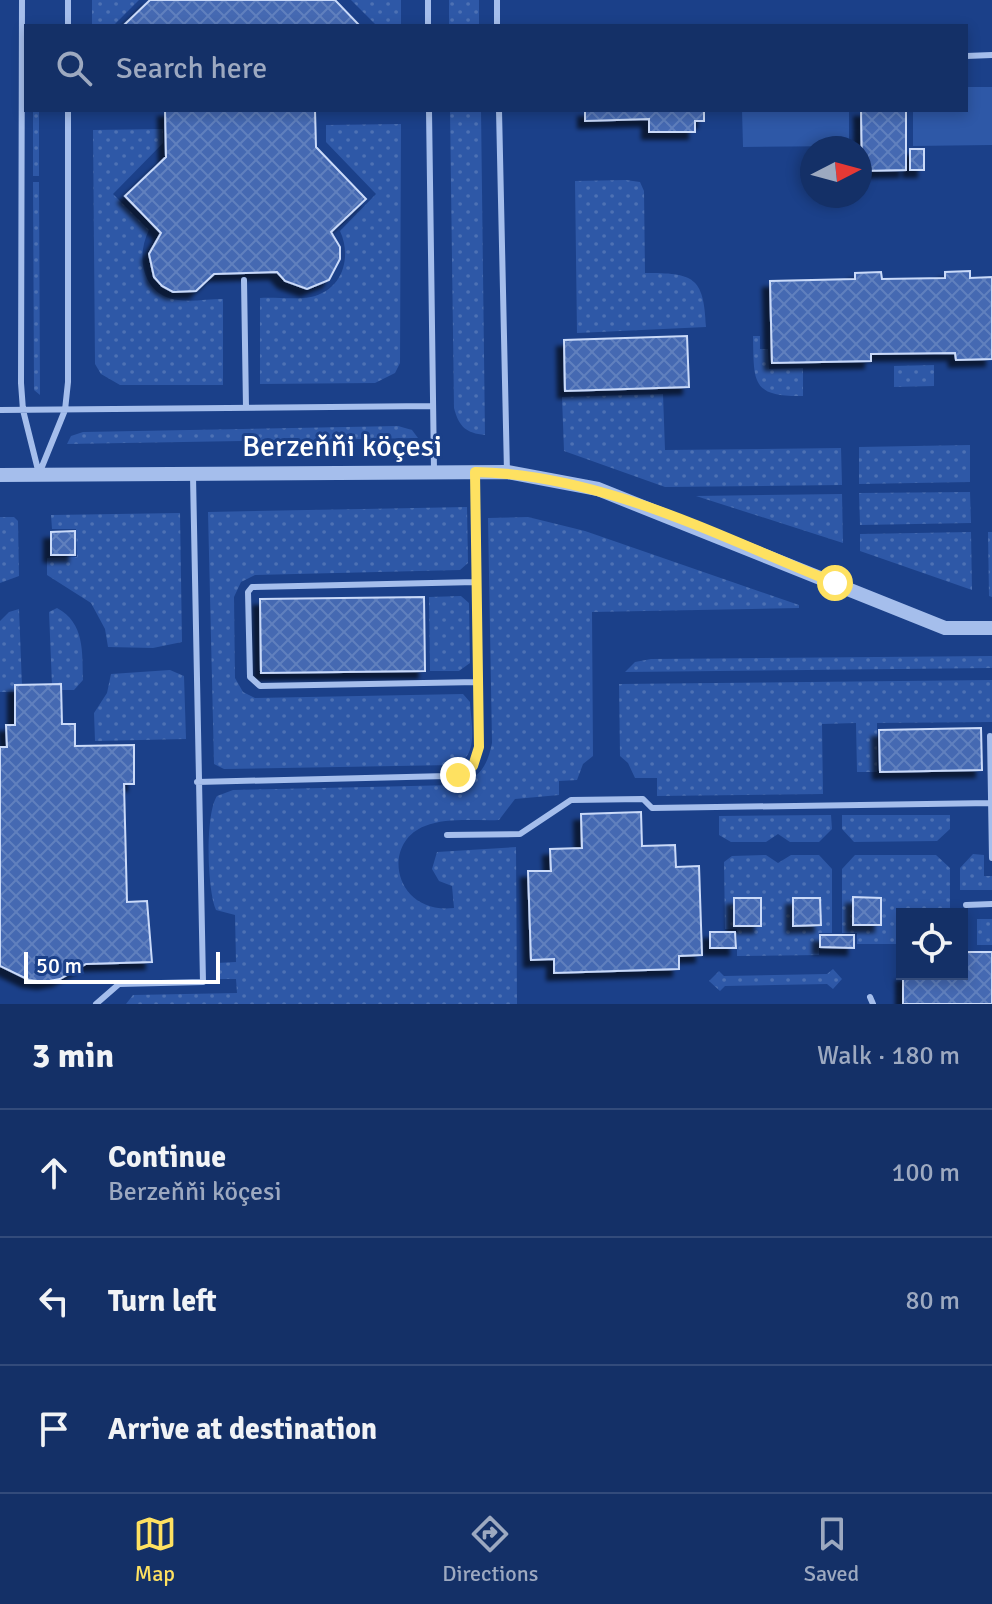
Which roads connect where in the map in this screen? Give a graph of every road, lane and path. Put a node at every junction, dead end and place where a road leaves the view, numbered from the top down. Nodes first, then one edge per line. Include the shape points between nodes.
1 (22, 0) edge
2 (68, 0) edge
3 (428, 0) edge
4 (497, 0) edge
5 (68, 24) edge
6 (428, 24) edge
7 (497, 24) edge
8 (992, 55) edge
9 (968, 56) edge
10 (68, 112) edge
11 (429, 112) edge
12 (499, 112) edge
13 (244, 280) dead end
14 (432, 406) junction
15 (246, 408) junction
16 (0, 410) edge
17 (23, 410) junction
18 (65, 410) junction
19 (434, 471) junction
20 (475, 472) junction
21 (507, 472) junction
22 (193, 473) junction
23 (39, 474) junction
24 (0, 475) edge
25 (476, 582) junction
26 (992, 628) edge
27 (478, 682) junction
28 (990, 736) dead end
29 (197, 782) junction
30 (991, 803) edge
31 (447, 835) dead end
32 (992, 858) edge
33 (992, 904) edge
34 (966, 905) dead end
35 (96, 1004) edge

1 - 17 lane
2 - 5 lane
3 - 6 lane
4 - 7 lane
8 - 9 lane
10 - 18 lane
11 - 14 lane
12 - 21 lane
13 - 15 lane
14 - 15 lane
14 - 19 lane
15 - 18 lane
16 - 17 lane
17 - 18 lane
17 - 23 lane
18 - 23 lane
19 - 20 street, Berzeňňi köçesi
19 - 22 street, Berzeňňi köçesi
20 - 21 street, Berzeňňi köçesi
20 - 25 lane
21 - 26 street, Berzeňňi köçesi via 598,489 945,628
22 - 23 street, Berzeňňi köçesi
22 - 29 lane
23 - 24 street, Berzeňňi köçesi
25 - 27 lane
25 - 27 lane via 252,587 249,663 250,677 260,686
27 - 29 lane via 477,756 473,766 458,775
28 - 30 lane
29 - 35 lane via 203,982 119,984
30 - 31 lane via 652,808 643,799 571,800 520,834
30 - 32 lane
33 - 34 lane

